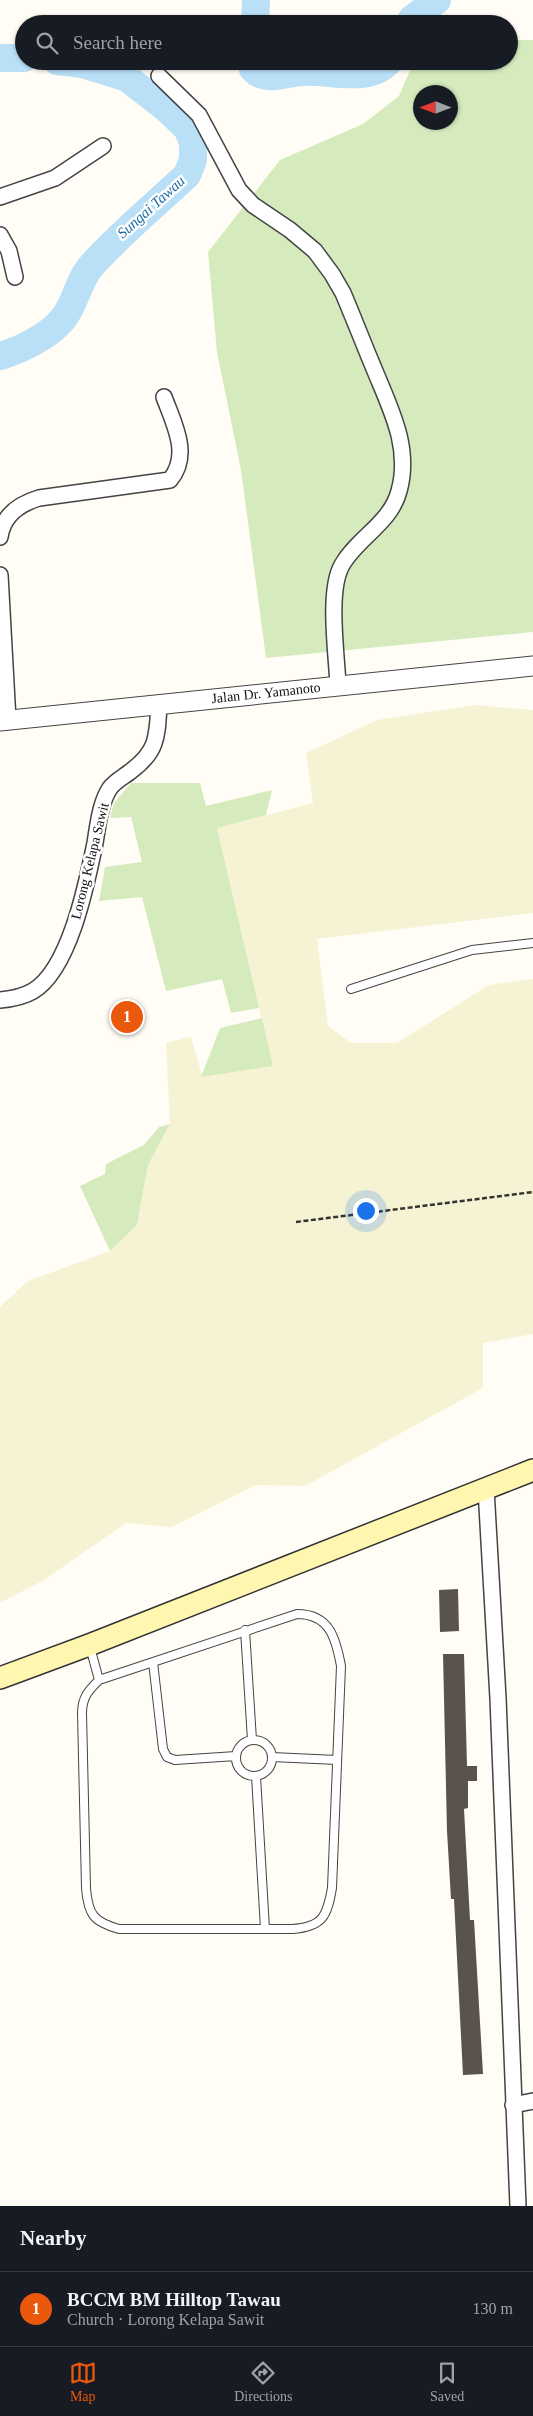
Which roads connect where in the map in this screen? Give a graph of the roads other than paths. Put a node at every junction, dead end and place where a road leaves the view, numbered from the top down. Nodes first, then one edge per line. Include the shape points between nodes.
1 (159, 76) dead end
2 (103, 146) dead end
3 (0, 197) edge
4 (0, 234) edge
5 (15, 276) dead end
6 (164, 397) dead end
7 (0, 537) edge
8 (0, 575) edge
9 (533, 666) edge
10 (338, 686) junction
11 (159, 704) junction
12 (4, 721) edge
13 (533, 942) edge
14 (351, 989) dead end
15 (0, 1000) edge
16 (533, 1470) edge
17 (486, 1489) junction
18 (245, 1630) junction
19 (89, 1645) junction
20 (154, 1662) junction
21 (0, 1678) edge
22 (99, 1680) junction
23 (252, 1740) junction
24 (236, 1756) junction
25 (272, 1757) junction
26 (337, 1760) junction
27 (256, 1776) junction
28 (265, 1929) junction
29 (533, 2101) edge
30 (513, 2105) junction
31 (518, 2206) edge

1 - 10 street via 199,114 239,190 253,205 315,250 332,274 398,428 403,457 399,492 386,517 342,565 337,578 334,597
2 - 3 street via 55,178
4 - 5 street via 9,250
6 - 7 street via 180,442 179,465 170,480 22,503 10,514
8 - 12 street
9 - 10 street, Jalan Dr. Yamanoto
10 - 11 street, Jalan Dr. Yamanoto
11 - 12 street, Jalan Dr. Yamanoto
11 - 15 street, Lorong Kelapa Sawit via 155,745 147,757 110,787 101,809 78,915 61,956 48,978 33,991 14,999
13 - 14 lane via 472,950
16 - 17 main road
17 - 19 main road
17 - 30 street via 498,1698
18 - 20 lane
18 - 23 lane
18 - 26 lane via 309,1614 331,1630 341,1666
19 - 21 main road
19 - 22 lane
20 - 22 lane
20 - 24 lane via 163,1749 167,1756 175,1760
22 - 28 lane via 87,1692 82,1703 86,1888 87,1905 94,1917 104,1925 119,1929
23 - 24 lane via 241,1746
23 - 25 lane via 267,1746
24 - 27 lane via 241,1771
25 - 26 lane
25 - 27 lane via 266,1772
26 - 28 lane via 332,1888 324,1918 305,1928
27 - 28 lane
29 - 30 street
30 - 31 street

